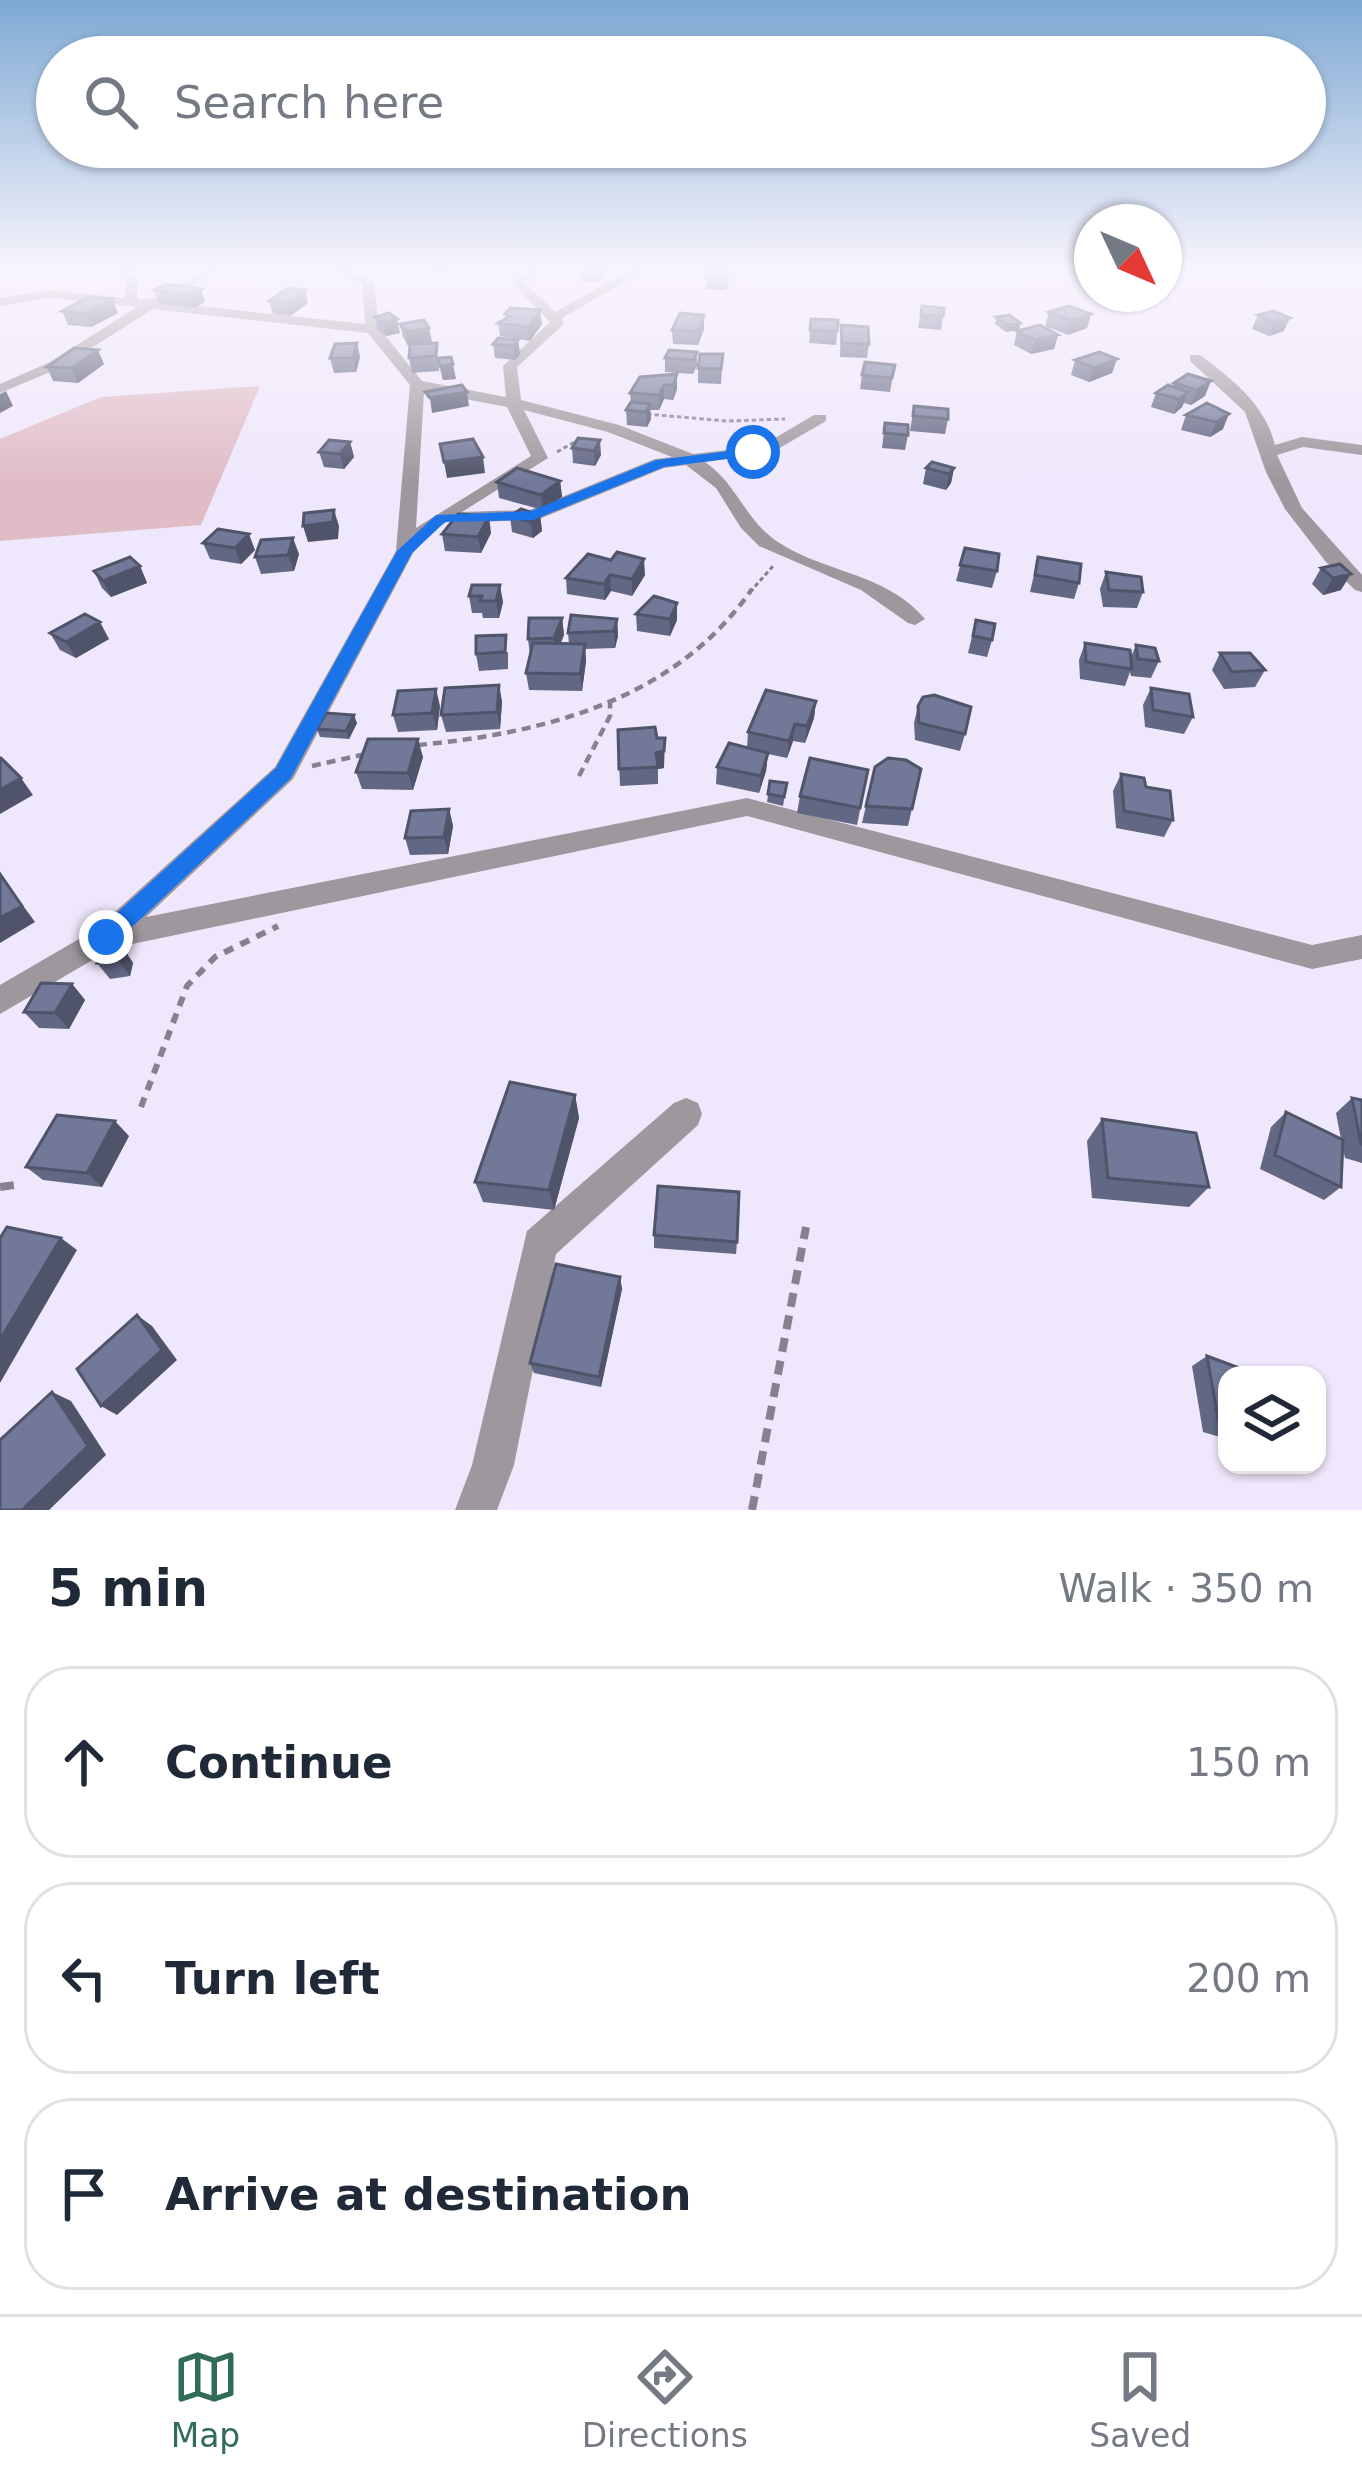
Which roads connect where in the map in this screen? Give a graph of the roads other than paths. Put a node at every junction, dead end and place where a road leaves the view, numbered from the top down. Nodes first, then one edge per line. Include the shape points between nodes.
1 (84, 340) edge
2 (381, 340) edge
3 (538, 340) edge
4 (1195, 358) dead end
5 (417, 385) junction
6 (0, 389) edge
7 (514, 405) junction
8 (820, 418) road end
9 (1362, 450) edge
10 (1268, 454) junction
11 (685, 458) junction
12 (442, 518) junction
13 (405, 551) junction
14 (1362, 586) edge
15 (915, 619) dead end
16 (106, 937) junction
17 (1362, 947) edge
18 (0, 1001) edge
19 (686, 1114) dead end
20 (476, 1510) edge

1 - 6 street
2 - 5 street
3 - 7 street via 510,366
4 - 10 street via 1237,390 1265,427
5 - 7 street
5 - 13 street
7 - 11 street via 640,437
7 - 12 street via 540,458
8 - 11 street via 765,451
9 - 10 street via 1302,442
10 - 14 street via 1294,508
11 - 12 street via 533,515
11 - 15 street via 716,476 752,534 892,595
12 - 13 street
13 - 16 street via 284,773
16 - 17 street via 747,807 1312,957
16 - 18 street
19 - 20 street via 540,1244 493,1465

